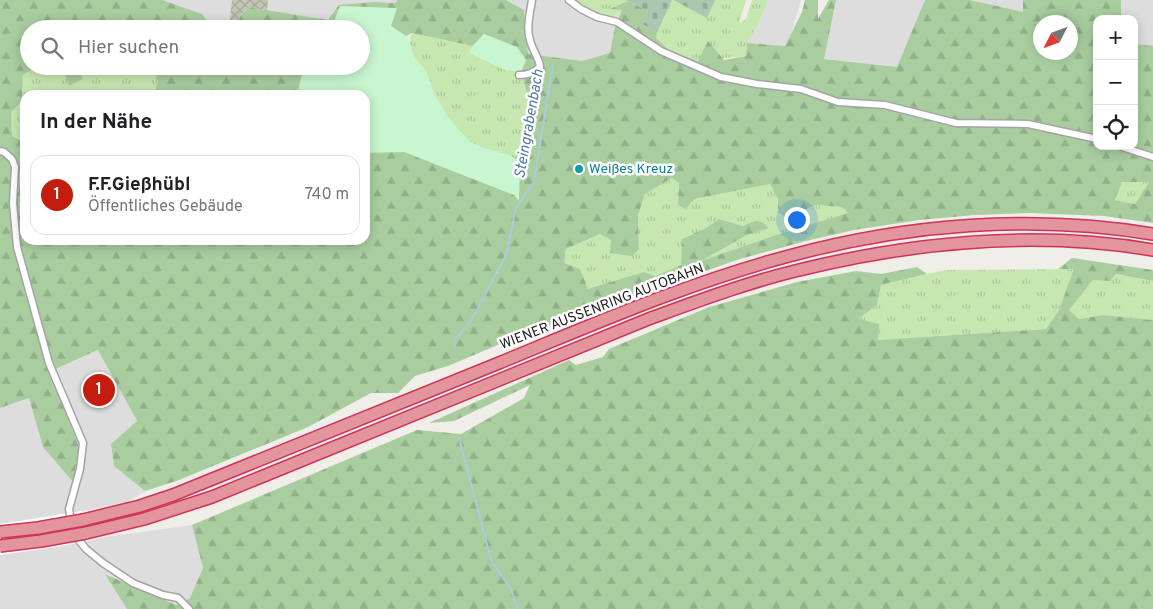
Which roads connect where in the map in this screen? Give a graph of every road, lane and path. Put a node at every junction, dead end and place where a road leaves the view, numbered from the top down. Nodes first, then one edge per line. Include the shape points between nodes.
1 (532, 0) edge
2 (570, 0) edge
3 (519, 75) dead end
4 (1093, 138) edge
5 (1131, 150) edge
6 (0, 151) edge
7 (1153, 157) edge
8 (1153, 234) edge
9 (1153, 250) edge
10 (0, 532) edge
11 (0, 546) edge
12 (189, 609) edge

1 - 3 street via 529,40 540,66 534,72
2 - 4 street via 597,17 618,22 661,51 721,77 800,89 838,102 885,105 956,123 1028,124
5 - 7 street
6 - 12 street via 12,159 15,167 17,247 49,363 83,443 69,509 72,528 86,548 111,568 134,583 178,598
8 - 10 highway, WIENER AUSSENRING AUTOBAHN, bridge via 1073,225 997,224 918,230 859,239 789,256 626,311 173,495 84,520
9 - 11 highway, WIENER AUSSENRING AUTOBAHN, bridge via 1069,241 995,240 919,247 794,271 716,294 642,321 212,497 86,533

